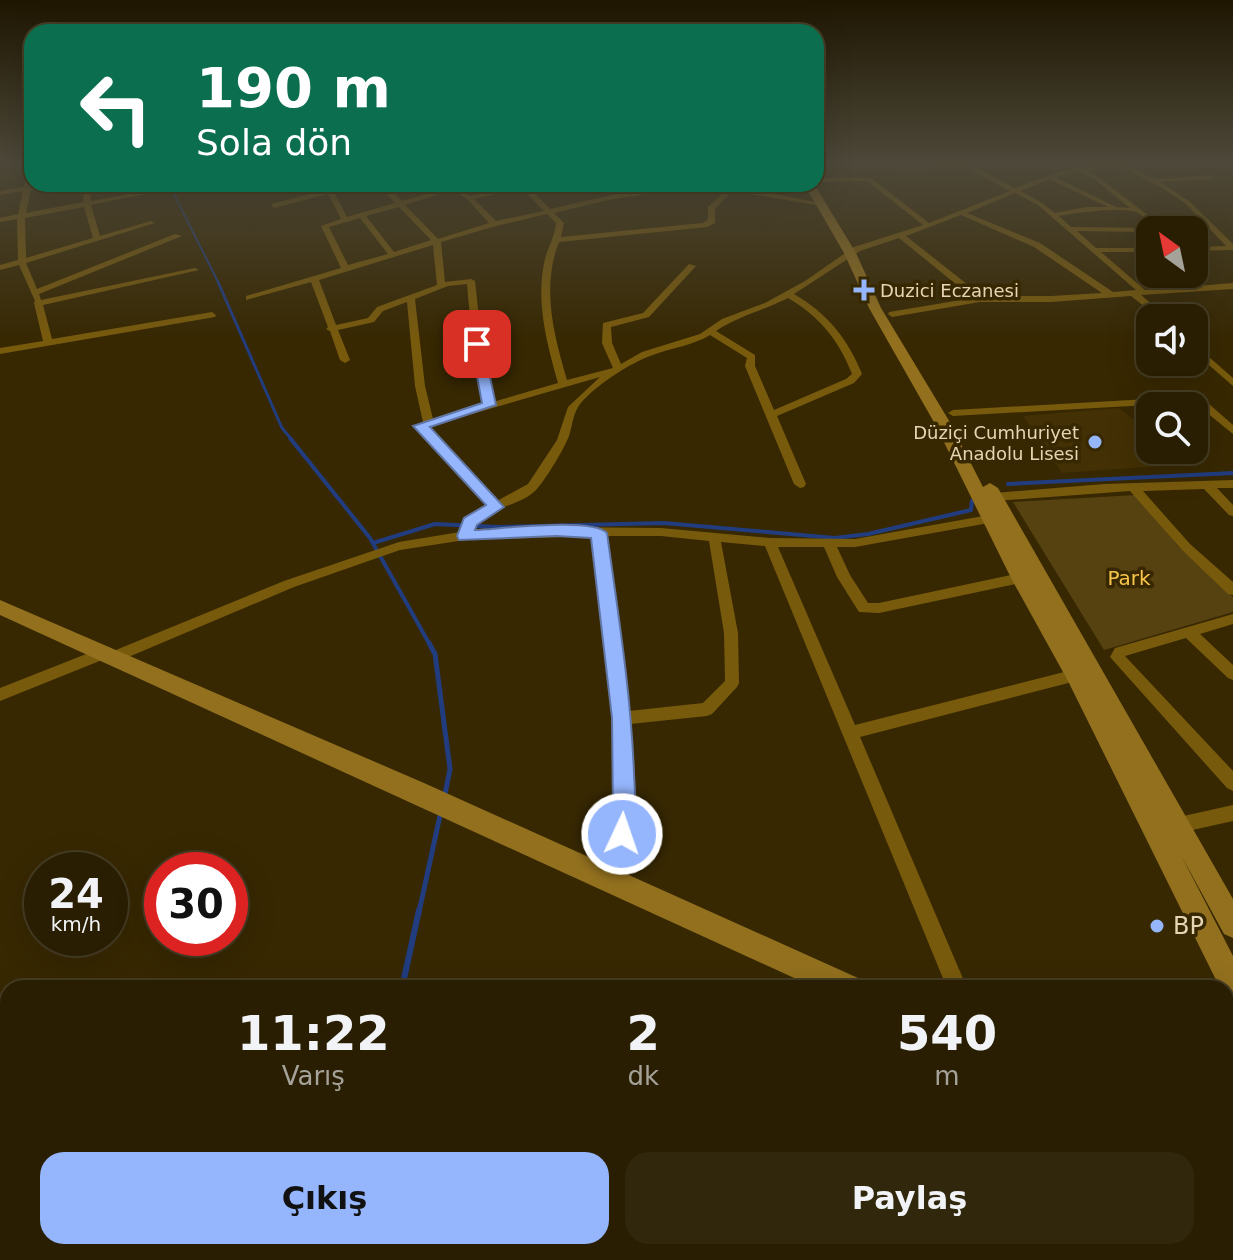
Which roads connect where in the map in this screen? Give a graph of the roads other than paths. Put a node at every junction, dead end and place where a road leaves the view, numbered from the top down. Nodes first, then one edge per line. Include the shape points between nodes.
1 (22, 222) edge
2 (92, 222) edge
3 (335, 222) edge
4 (366, 222) edge
5 (418, 222) edge
6 (492, 222) edge
7 (503, 222) edge
8 (558, 222) edge
9 (710, 222) edge
10 (834, 222) edge
11 (837, 222) edge
12 (923, 222) edge
13 (937, 222) edge
14 (982, 222) edge
15 (1062, 222) edge
16 (1207, 222) edge
17 (151, 223) dead end
18 (494, 224) junction
19 (928, 226) junction
20 (1070, 229) junction
21 (1136, 230) edge
22 (900, 235) junction
23 (178, 236) dead end
24 (97, 240) junction
25 (559, 240) junction
26 (437, 242) junction
27 (1233, 248) edge
28 (1208, 249) edge
29 (1095, 250) junction
30 (1136, 250) edge
31 (853, 251) junction
32 (393, 255) junction
33 (22, 263) junction
34 (692, 266) dead end
35 (0, 268) edge
36 (346, 269) junction
37 (195, 270) dead end
38 (1108, 273) dead end
39 (1122, 273) junction
40 (1081, 274) junction
41 (1095, 274) dead end
42 (315, 280) junction
43 (441, 286) junction
44 (1233, 286) edge
45 (1222, 288) junction
46 (1137, 291) junction
47 (36, 292) junction
48 (788, 294) junction
49 (1110, 294) junction
50 (1233, 297) edge
51 (249, 298) dead end
52 (411, 299) junction
53 (980, 299) junction
54 (38, 303) junction
55 (1150, 304) edge
56 (892, 314) junction
57 (212, 315) dead end
58 (331, 329) junction
59 (710, 331) junction
60 (49, 344) junction
61 (0, 351) edge
62 (345, 360) dead end
63 (1208, 360) edge
64 (618, 369) junction
65 (1233, 383) edge
66 (564, 386) junction
67 (489, 405) junction
68 (953, 413) junction
69 (773, 414) junction
70 (429, 423) junction
71 (1233, 431) edge
72 (800, 484) dead end
73 (1233, 484) edge
74 (1207, 485) junction
75 (1133, 487) junction
76 (995, 497) junction
77 (496, 507) junction
78 (1233, 512) edge
79 (998, 518) junction
80 (467, 530) junction
81 (599, 533) junction
82 (714, 536) junction
83 (770, 542) junction
84 (829, 543) junction
85 (1020, 578) junction
86 (1233, 590) edge
87 (0, 607) edge
88 (1233, 619) edge
89 (1190, 633) junction
90 (109, 655) junction
91 (1233, 674) edge
92 (1076, 675) junction
93 (0, 695) edge
94 (622, 718) junction
95 (850, 733) junction
96 (1233, 783) edge
97 (1233, 813) edge
98 (1179, 825) junction
99 (616, 883) junction
100 (1233, 925) edge
101 (830, 980) edge
102 (954, 980) edge
103 (1230, 980) edge

1 - 33 street
2 - 24 street
3 - 36 street via 325,226
4 - 32 street
5 - 26 street
6 - 18 street
7 - 18 street
8 - 25 street
9 - 25 street
10 - 31 main road
11 - 31 main road
12 - 19 street
13 - 19 street
14 - 40 street via 1037,245
15 - 20 street
16 - 27 street
17 - 24 street
18 - 26 street
19 - 22 street
20 - 21 street
20 - 29 street
22 - 31 street
22 - 53 street
23 - 47 street
24 - 33 street
25 - 66 street via 550,256 547,329
26 - 32 street
26 - 43 street
27 - 28 street
29 - 30 street
29 - 39 street
31 - 48 street
31 - 56 main road
31 - 79 main road via 875,308
32 - 36 street
33 - 35 street
33 - 47 street
34 - 64 street via 646,315 606,325
36 - 42 street
37 - 54 street
38 - 39 street
39 - 46 street
40 - 41 street
40 - 49 street
42 - 51 street
42 - 58 street
43 - 52 street
43 - 67 street via 471,281
44 - 45 street
45 - 46 street
45 - 50 street
46 - 49 street
46 - 55 street
47 - 54 street
48 - 59 street
48 - 69 street via 811,306 834,329 857,374
49 - 53 street
52 - 58 street via 380,309 371,320
52 - 70 street
53 - 56 street
54 - 60 street
56 - 68 main road
57 - 60 street
58 - 62 street
59 - 64 street
59 - 69 street via 752,357 750,366
60 - 61 street
63 - 65 street
64 - 66 street
64 - 77 street via 573,407 562,440 532,487
66 - 67 street
67 - 70 street
68 - 71 street via 1184,400 1205,406
68 - 76 main road
69 - 72 street
70 - 77 street via 420,426
73 - 74 street
74 - 75 street
74 - 78 street
75 - 76 street
75 - 86 street
76 - 79 main road
77 - 80 street
79 - 84 street
79 - 85 main road
79 - 98 main road
80 - 81 street
80 - 90 street via 399,546 289,584
81 - 82 street
81 - 94 street
82 - 83 street
82 - 94 street via 731,633 732,683 707,709
83 - 84 street
83 - 95 street
84 - 85 street via 864,608
85 - 92 main road
87 - 90 main road
88 - 89 street
89 - 91 street
89 - 96 street via 1117,657
90 - 93 street
90 - 99 main road
92 - 95 street
92 - 103 main road
94 - 99 street via 624,810
95 - 102 street
97 - 98 street
98 - 100 main road
99 - 101 main road

